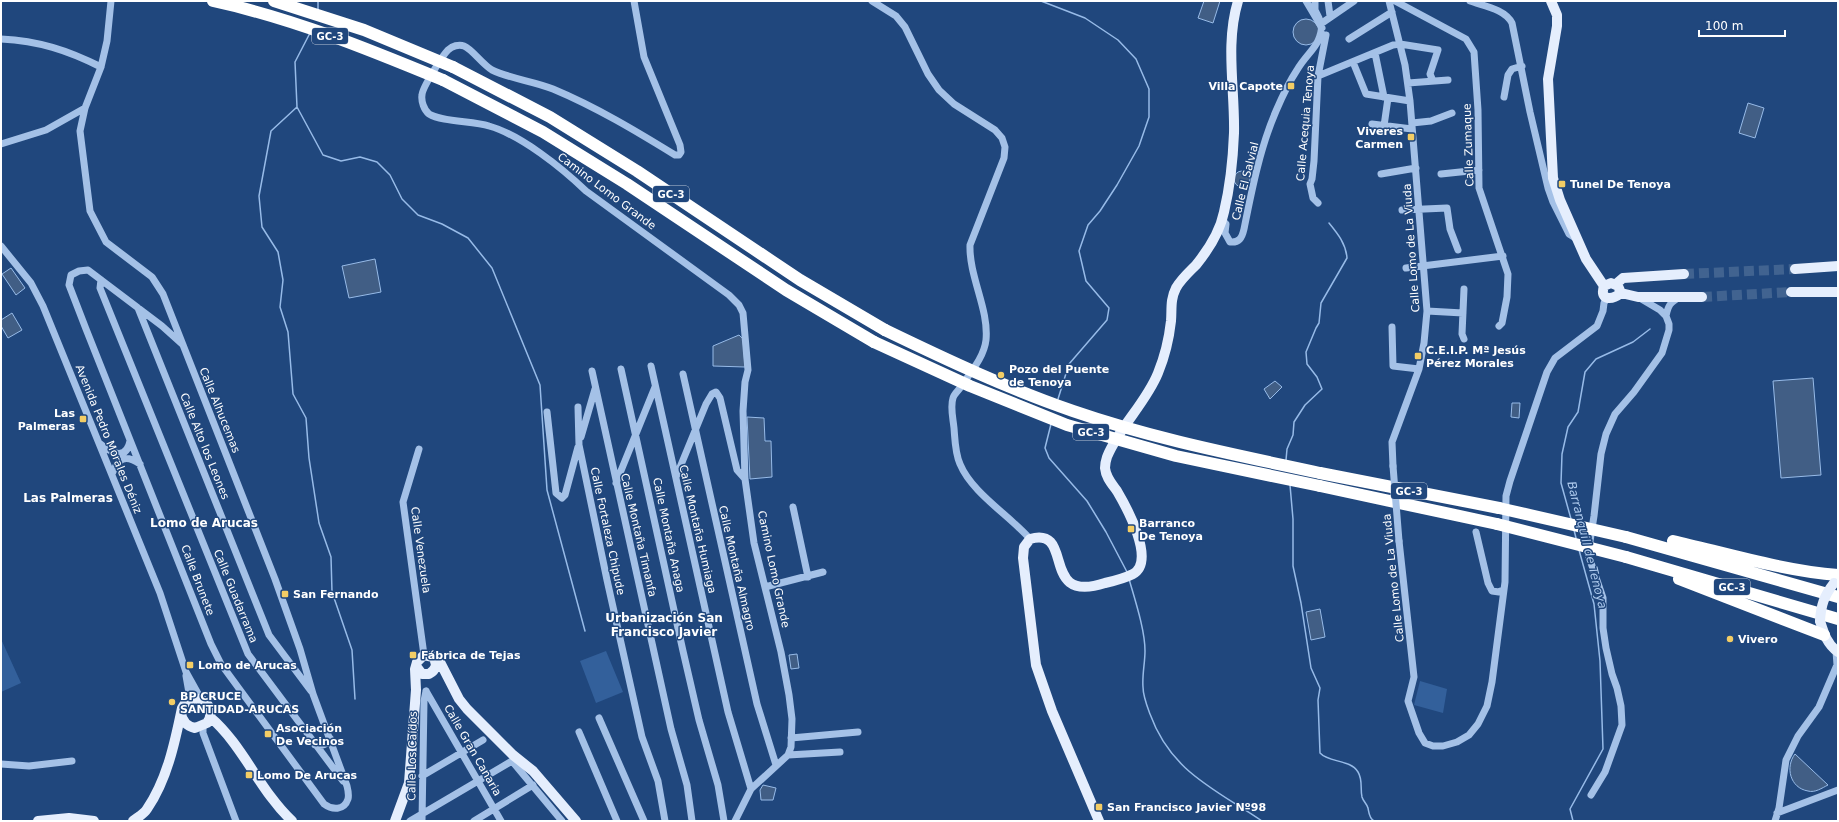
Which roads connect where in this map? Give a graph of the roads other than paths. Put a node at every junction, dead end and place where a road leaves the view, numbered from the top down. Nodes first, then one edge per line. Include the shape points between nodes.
1 (111, 1) edge
2 (213, 1) edge
3 (274, 1) edge
4 (634, 1) edge
5 (872, 1) edge
6 (1238, 1) edge
7 (1306, 1) edge
8 (1315, 1) edge
9 (1328, 1) edge
10 (1354, 1) edge
11 (1389, 1) edge
12 (1395, 1) edge
13 (1470, 1) edge
14 (1551, 1) edge
15 (1392, 12) junction
16 (1325, 21) junction
17 (1, 39) edge
18 (1349, 39) dead end
19 (1400, 44) junction
20 (1375, 53) junction
21 (104, 54) junction
22 (89, 62) junction
23 (1353, 62) junction
24 (1522, 66) junction
25 (101, 67) junction
26 (1318, 76) junction
27 (96, 78) junction
28 (1448, 80) dead end
29 (1433, 81) junction
30 (1408, 83) junction
31 (1386, 97) junction
32 (1504, 97) dead end
33 (1410, 101) junction
34 (85, 108) junction
35 (1452, 112) dead end
36 (1372, 124) dead end
37 (1384, 126) junction
38 (1412, 126) junction
39 (1, 144) edge
40 (1416, 168) junction
41 (1479, 170) junction
42 (1381, 174) dead end
43 (1441, 174) dead end
44 (1318, 203) dead end
45 (1402, 210) dead end
46 (1419, 210) junction
47 (1222, 220) junction
48 (1578, 239) junction
49 (1, 246) edge
50 (1458, 250) dead end
51 (1502, 256) junction
52 (1838, 266) edge
53 (1424, 267) junction
54 (1406, 268) dead end
55 (1796, 269) tunnel mouth
56 (1684, 274) tunnel mouth
57 (101, 280) junction
58 (1604, 286) junction
59 (1464, 289) dead end
60 (1618, 289) junction
61 (1791, 292) tunnel mouth
62 (1838, 292) edge
63 (1638, 297) junction
64 (1681, 297) junction
65 (1702, 297) tunnel mouth
66 (1607, 298) junction
67 (138, 308) junction
68 (1427, 311) junction
69 (1462, 313) junction
70 (1666, 316) junction
71 (1499, 326) dead end
72 (1392, 327) dead end
73 (1464, 339) dead end
74 (182, 344) junction
75 (651, 366) dead end
76 (621, 369) dead end
77 (1419, 369) junction
78 (592, 371) dead end
79 (683, 374) dead end
80 (595, 387) junction
81 (655, 387) junction
82 (578, 407) dead end
83 (546, 412) dead end
84 (695, 431) junction
85 (636, 434) junction
86 (130, 440) junction
87 (99, 443) junction
88 (579, 445) junction
89 (418, 449) dead end
90 (140, 464) junction
91 (112, 474) junction
92 (676, 477) junction
93 (745, 479) junction
94 (616, 483) junction
95 (793, 507) dead end
96 (1476, 532) dead end
97 (1625, 534) junction
98 (1030, 539) junction
99 (1625, 559) junction
100 (823, 572) dead end
101 (808, 577) junction
102 (1837, 580) edge
103 (765, 587) junction
104 (1503, 590) junction
105 (1838, 597) edge
106 (1838, 619) edge
107 (1824, 635) junction
108 (1837, 651) edge
109 (424, 655) junction
110 (435, 660) junction
111 (1837, 665) edge
112 (416, 666) junction
113 (186, 672) junction
114 (431, 673) junction
115 (450, 683) junction
116 (421, 690) junction
117 (313, 694) junction
118 (201, 699) junction
119 (182, 710) junction
120 (599, 718) dead end
121 (201, 726) junction
122 (579, 732) dead end
123 (858, 732) dead end
124 (330, 738) junction
125 (792, 738) junction
126 (175, 740) junction
127 (483, 740) dead end
128 (315, 745) junction
129 (840, 752) dead end
130 (462, 753) junction
131 (788, 755) junction
132 (72, 761) dead end
133 (1, 764) edge
134 (776, 765) junction
135 (422, 776) junction
136 (477, 781) junction
137 (533, 785) junction
138 (347, 786) junction
139 (751, 789) junction
140 (1838, 790) edge
141 (1591, 795) dead end
142 (346, 804) joint
143 (494, 809) junction
144 (1777, 813) junction
145 (422, 817) edge
146 (38, 821) edge
147 (94, 821) edge
148 (133, 821) edge
149 (236, 821) edge
150 (292, 821) edge
151 (395, 821) edge
152 (410, 821) edge
153 (474, 821) edge
154 (501, 821) edge
155 (562, 821) edge
156 (576, 821) edge
157 (618, 821) edge
158 (644, 821) edge
159 (665, 821) edge
160 (692, 821) edge
161 (724, 821) edge
162 (735, 821) edge
163 (1100, 821) edge
164 (1775, 821) edge

1 - 21 street, Calle Alhucemas
2 - 99 highway, GC-3, bridge via 358,46 443,80 543,132 627,184 786,290 874,342 970,386 1067,425 1176,456 1497,524
3 - 97 highway, GC-3, bridge via 364,30 453,67 550,117 637,171 800,280 885,330 976,374 1074,412 1182,444
4 - 93 street, Camino Lomo Grande via 644,57 680,145 679,155 675,156 583,102 493,70 482,64 465,46 456,45 448,50 426,84 422,95 423,105 429,114 487,125 519,140 568,173 586,191 705,277 739,305 743,313 748,370 743,411
5 - 98 street via 896,16 905,27 928,74 939,90 954,104 995,130 1005,147 1004,158 970,245 970,258 986,341 982,355 953,397 952,408 956,449 966,476
6 - 47 main road via 1230,39 1234,134 1229,187
7 - 16 street
8 - 16 street via 1315,10
9 - 16 street, Calle Acequia Tenoya
10 - 16 street
11 - 15 street, Calle Lomo de La Viuda
12 - 41 street, Calle Zumaque via 1471,44 1474,52 1478,110
13 - 24 street via 1509,17
14 - 48 main road via 1557,26 1548,79 1551,162 1560,200
15 - 18 street
15 - 19 street, Calle Lomo de La Viuda
16 - 26 street, Calle Acequia Tenoya via 1327,27
16 - 47 street, Calle El Salvial via 1319,42 1296,71 1276,112 1258,163 1244,229 1239,240 1230,242 1226,224
17 - 22 street via 56,47
19 - 20 street
19 - 29 street via 1438,50 1430,74
19 - 30 street, Calle Lomo de La Viuda
20 - 23 street
20 - 31 street
21 - 22 street
21 - 25 street, Calle Alhucemas
22 - 25 street
22 - 27 street
23 - 26 street
23 - 31 street via 1366,94
24 - 32 street via 1512,69 1508,75
24 - 48 street via 1550,195 1569,234
25 - 27 street, Calle Alhucemas
26 - 44 street, Calle Acequia Tenoya via 1314,161 1310,184 1313,198
27 - 34 street, Calle Alhucemas
28 - 29 street
29 - 30 street
30 - 33 street, Calle Lomo de La Viuda
31 - 33 street
31 - 37 street
33 - 38 street, Calle Lomo de La Viuda
34 - 39 street via 46,130
34 - 74 street, Calle Alhucemas via 80,131 90,211 106,242 152,277 163,294
35 - 38 street
36 - 37 street
37 - 38 street
38 - 40 street, Calle Lomo de La Viuda
40 - 42 street
40 - 46 street, Calle Lomo de La Viuda
41 - 43 street
41 - 51 street, Calle Zumaque via 1479,188
45 - 46 street
46 - 50 street via 1448,208 1450,229
46 - 53 street, Calle Lomo de La Viuda
47 - 98 main road via 1206,251 1176,288 1170,303 1171,319 1167,345 1158,373 1107,458 1105,468 1108,479 1127,510 1141,547 1140,568 1134,574 1108,582 1084,588 1073,586 1065,580 1056,549 1048,539 1039,536
48 - 58 main road via 1586,259
49 - 87 street, Avenida Pedro Morales Déniz via 31,283 43,306
51 - 53 street
51 - 71 street, Calle Zumaque via 1508,274 1507,297 1502,323
52 - 55 main road
53 - 54 street
53 - 68 street, Calle Lomo de La Viuda
56 - 60 main road via 1623,278
57 - 67 street
57 - 86 street, Calle Brunete via 88,270 79,271 71,275 69,285
57 - 128 street, Calle Guadarrama via 100,288 240,638 248,654
58 - 60 main road via 1611,283
58 - 66 main road via 1603,291
59 - 69 street
60 - 63 main road
60 - 66 main road via 1615,298
61 - 62 main road
63 - 64 main road
63 - 70 street
64 - 65 main road
64 - 70 street via 1668,307
66 - 104 street via 1596,326 1555,358 1547,372 1506,496
67 - 74 street
67 - 117 street, Calle Alto los Leones via 269,635
68 - 69 street
68 - 77 street, Calle Lomo de La Viuda
69 - 73 street
70 - 141 street via 1669,330 1662,353 1615,414 1601,454 1588,554 1603,598 1603,628 1621,706 1622,725 1605,772
72 - 77 street via 1393,366
74 - 117 street, Calle Alhucemas via 275,579
75 - 81 street, Calle Montaña Humiaga
76 - 85 street, Calle Montaña Anaga
77 - 104 street, Calle Lomo de La Viuda, bridge via 1392,442 1399,541 1414,677 1408,701 1418,732 1425,743 1443,746 1457,742 1478,724 1492,682
78 - 80 street, Calle Montaña Timanfa
79 - 84 street, Calle Montaña Almagro
80 - 88 street
80 - 94 street, Calle Montaña Timanfa
81 - 85 street
81 - 92 street, Calle Montaña Humiaga
82 - 88 street, Calle Fortaleza Chipude
83 - 88 street via 556,493 562,498
84 - 92 street
84 - 93 street via 706,404 716,392 720,398 737,470
84 - 134 street, Calle Montaña Almagro via 757,704
85 - 94 street
85 - 161 street, Calle Montaña Anaga via 683,651 718,785
86 - 87 street via 129,447 118,454
86 - 90 street, Calle Brunete
87 - 91 street, Avenida Pedro Morales Déniz
88 - 159 street, Calle Fortaleza Chipude via 642,737 658,781
89 - 109 street, Calle Venezuela via 403,502
90 - 91 street via 125,458 115,465
90 - 142 street, Calle Brunete via 221,664 324,804 338,809
91 - 113 street, Avenida Pedro Morales Déniz via 160,593
92 - 139 street, Calle Montaña Humiaga via 728,712
93 - 103 street, Camino Lomo Grande via 754,543
94 - 160 street, Calle Montaña Timanfa via 671,729 687,785
95 - 101 street
96 - 104 street via 1488,583 1492,591
97 - 102 highway
97 - 105 highway, GC-3
98 - 163 main road via 1024,547 1023,558 1036,665 1052,710
99 - 106 highway, GC-3
99 - 107 highway
100 - 101 street
101 - 103 street
102 - 107 main road, bridge via 1826,594 1821,607 1820,621
103 - 125 street, Camino Lomo Grande via 789,695
107 - 108 main road
108 - 111 street
109 - 110 main road via 430,655
109 - 112 main road via 418,659
110 - 114 main road via 436,667
110 - 115 main road via 440,662
111 - 144 street via 1819,707 1790,750 1783,772
112 - 114 main road via 422,674
112 - 116 main road
113 - 118 street
113 - 119 street via 189,693
114 - 115 main road via 443,676
114 - 116 main road via 419,684
115 - 156 main road via 467,709 513,755 533,771
116 - 130 street, Calle Gran Canaria
116 - 135 street, Calle Los Caídos via 424,700
116 - 151 main road via 409,783
117 - 124 street, Calle Alhucemas
118 - 119 main road via 189,700
118 - 121 main road via 210,708
119 - 121 main road via 184,721
119 - 126 main road
120 - 158 street
121 - 126 main road via 183,730
121 - 149 street
121 - 150 main road via 220,725 267,793
122 - 157 street
123 - 125 street
124 - 128 street via 323,746
124 - 138 street, Calle Alhucemas
125 - 131 street, Camino Lomo Grande
126 - 148 main road via 156,794 146,811
127 - 130 street
128 - 138 street, Calle Guadarrama
129 - 131 street
130 - 135 street
130 - 136 street, Calle Gran Canaria
131 - 134 street
132 - 133 street via 29,766
134 - 139 street
135 - 145 street, Calle Los Caídos
136 - 137 street via 512,761
136 - 143 street, Calle Gran Canaria
136 - 145 street
137 - 143 street
137 - 155 street
138 - 142 street, Calle Alhucemas via 349,798
139 - 162 street
140 - 144 street
143 - 153 street
143 - 154 street, Calle Gran Canaria
144 - 164 street
145 - 152 street
146 - 147 main road via 69,818

